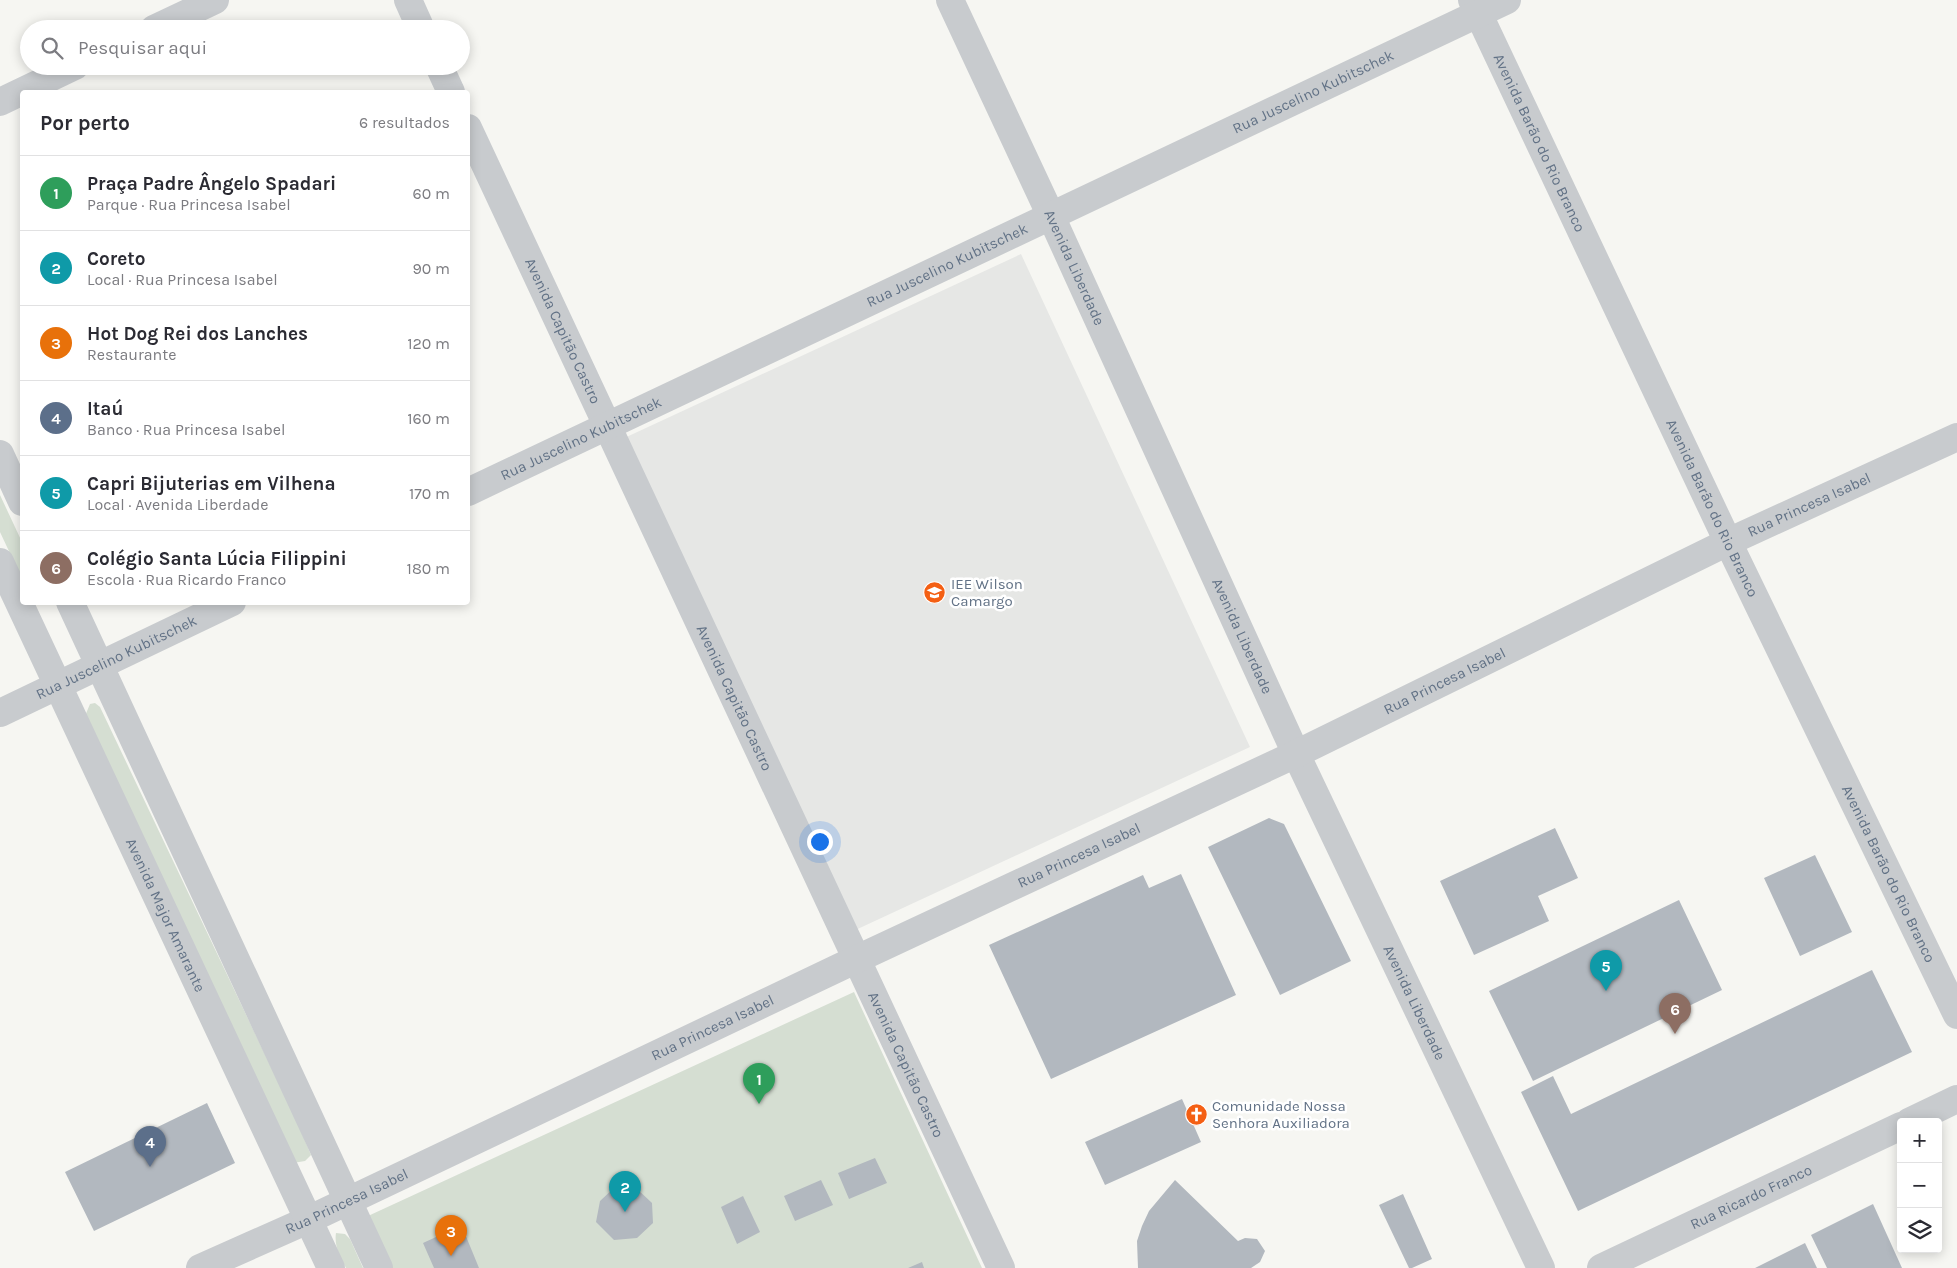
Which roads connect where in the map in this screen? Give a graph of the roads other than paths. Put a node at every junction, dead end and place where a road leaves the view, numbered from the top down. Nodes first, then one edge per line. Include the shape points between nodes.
1 (215, 0) edge
2 (408, 0) edge
3 (950, 0) edge
4 (1507, 0) edge
5 (1475, 7) edge
6 (173, 20) edge
7 (417, 20) edge
8 (56, 75) edge
9 (443, 75) edge
10 (25, 90) edge
11 (450, 90) edge
12 (20, 92) edge
13 (0, 102) edge
14 (470, 132) edge
15 (1051, 216) junction
16 (607, 427) junction
17 (1957, 437) edge
18 (0, 454) edge
19 (470, 491) edge
20 (20, 498) edge
21 (1728, 542) junction
22 (0, 562) edge
23 (71, 605) edge
24 (226, 605) edge
25 (99, 664) junction
26 (57, 685) junction
27 (0, 712) edge
28 (1296, 754) junction
29 (857, 959) junction
30 (1957, 1016) edge
31 (1957, 1099) edge
32 (1917, 1118) edge
33 (1897, 1128) edge
34 (348, 1201) junction
35 (308, 1220) junction
36 (200, 1268) edge
37 (330, 1268) edge
38 (379, 1268) edge
39 (1001, 1268) edge
40 (1541, 1268) edge
41 (1601, 1268) edge

1 - 6 street
2 - 7 street
3 - 15 street, Avenida Liberdade
4 - 5 street, Rua Juscelino Kubitschek
5 - 15 street, Rua Juscelino Kubitschek
5 - 21 street, Avenida Barão do Rio Branco
8 - 10 street
9 - 11 street
12 - 13 street
14 - 16 street, Avenida Capitão Castro
15 - 16 street, Rua Juscelino Kubitschek
15 - 28 street, Avenida Liberdade
16 - 19 street, Rua Juscelino Kubitschek
16 - 29 street, Avenida Capitão Castro
17 - 21 street, Rua Princesa Isabel
18 - 20 street
21 - 28 street, Rua Princesa Isabel
21 - 30 street, Avenida Barão do Rio Branco
22 - 26 street, Avenida Major Amarante
23 - 25 street
24 - 25 street, Rua Juscelino Kubitschek
25 - 26 street, Rua Juscelino Kubitschek
25 - 34 street
26 - 27 street, Rua Juscelino Kubitschek
26 - 35 street, Avenida Major Amarante
28 - 29 street, Rua Princesa Isabel
28 - 40 street, Avenida Liberdade
29 - 34 street, Rua Princesa Isabel
29 - 39 street, Avenida Capitão Castro
31 - 32 street
33 - 41 street, Rua Ricardo Franco
34 - 35 street, Rua Princesa Isabel
34 - 38 street
35 - 36 street, Rua Princesa Isabel
35 - 37 street, Avenida Major Amarante

